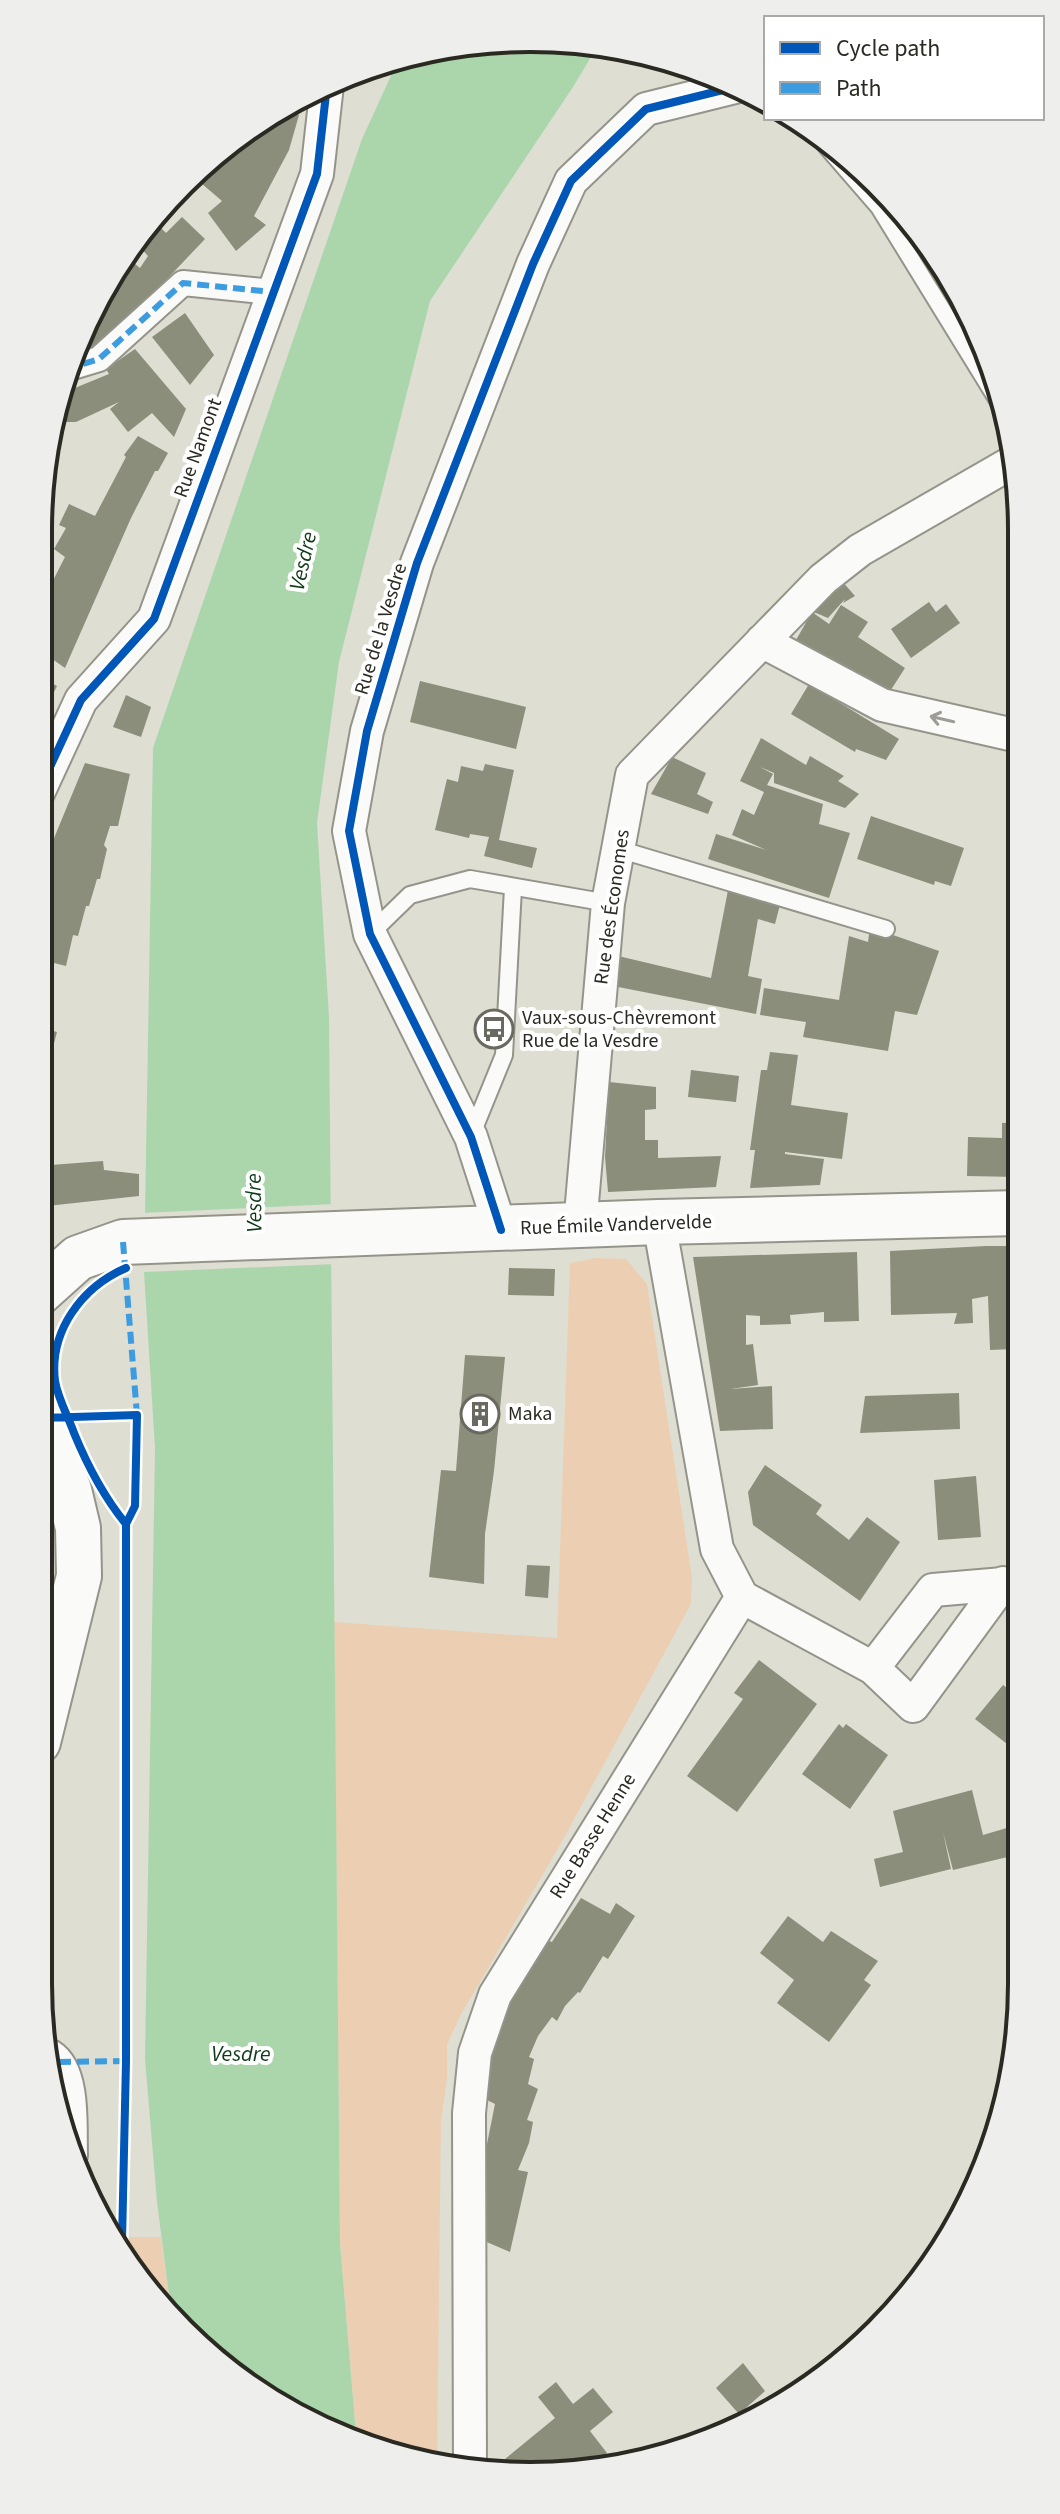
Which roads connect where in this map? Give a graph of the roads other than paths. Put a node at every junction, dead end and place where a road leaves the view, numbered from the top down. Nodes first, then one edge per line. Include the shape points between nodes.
1 (719, 91) edge
2 (326, 98) edge
3 (859, 183) edge
4 (272, 292) junction
5 (81, 364) edge
6 (983, 376) edge
7 (1004, 467) edge
8 (762, 641) junction
9 (1008, 734) edge
10 (52, 763) edge
11 (618, 849) junction
12 (513, 888) junction
13 (608, 903) junction
14 (886, 929) dead end
15 (370, 934) junction
16 (471, 1137) junction
17 (1008, 1213) edge
18 (659, 1222) junction
19 (580, 1226) junction
20 (501, 1230) junction
21 (52, 1281) edge
22 (52, 1458) edge
23 (1008, 1583) edge
24 (1008, 1588) edge
25 (742, 1597) junction
26 (873, 1668) junction
27 (52, 1685) edge
28 (59, 2062) edge
29 (70, 2114) edge
30 (470, 2458) edge

1 - 15 street, Rue de la Vesdre via 646,109 571,181 533,264 417,563 367,731 349,831
2 - 4 street, Rue Namont via 317,174
3 - 6 lane via 879,207
4 - 5 street via 183,283 99,359
4 - 10 street, Rue Namont via 154,619 81,700
7 - 8 street, Rue des Économes via 860,550
9 -> 8 street via 882,705
8 - 11 street, Rue des Économes via 632,775
11 - 13 street, Rue des Économes
11 - 14 lane
12 - 13 lane
12 - 15 lane via 470,879 410,895
12 - 16 lane via 504,1055
13 - 19 street, Rue des Économes
15 - 16 street, Rue de la Vesdre
16 - 20 street, Rue de la Vesdre
17 - 18 main road, Rue Émile Vandervelde
18 - 19 main road, Rue Émile Vandervelde
18 - 25 street via 717,1549
19 - 20 main road, Rue Émile Vandervelde
20 - 21 main road, Rue Émile Vandervelde via 123,1242 78,1258
22 - 27 main road via 78,1528 79,1576
23 - 26 street via 933,1590
24 - 26 street via 913,1706
25 - 26 street
25 - 30 street, Rue Basse Henne via 495,1995 475,2053 469,2113
28 - 29 street

